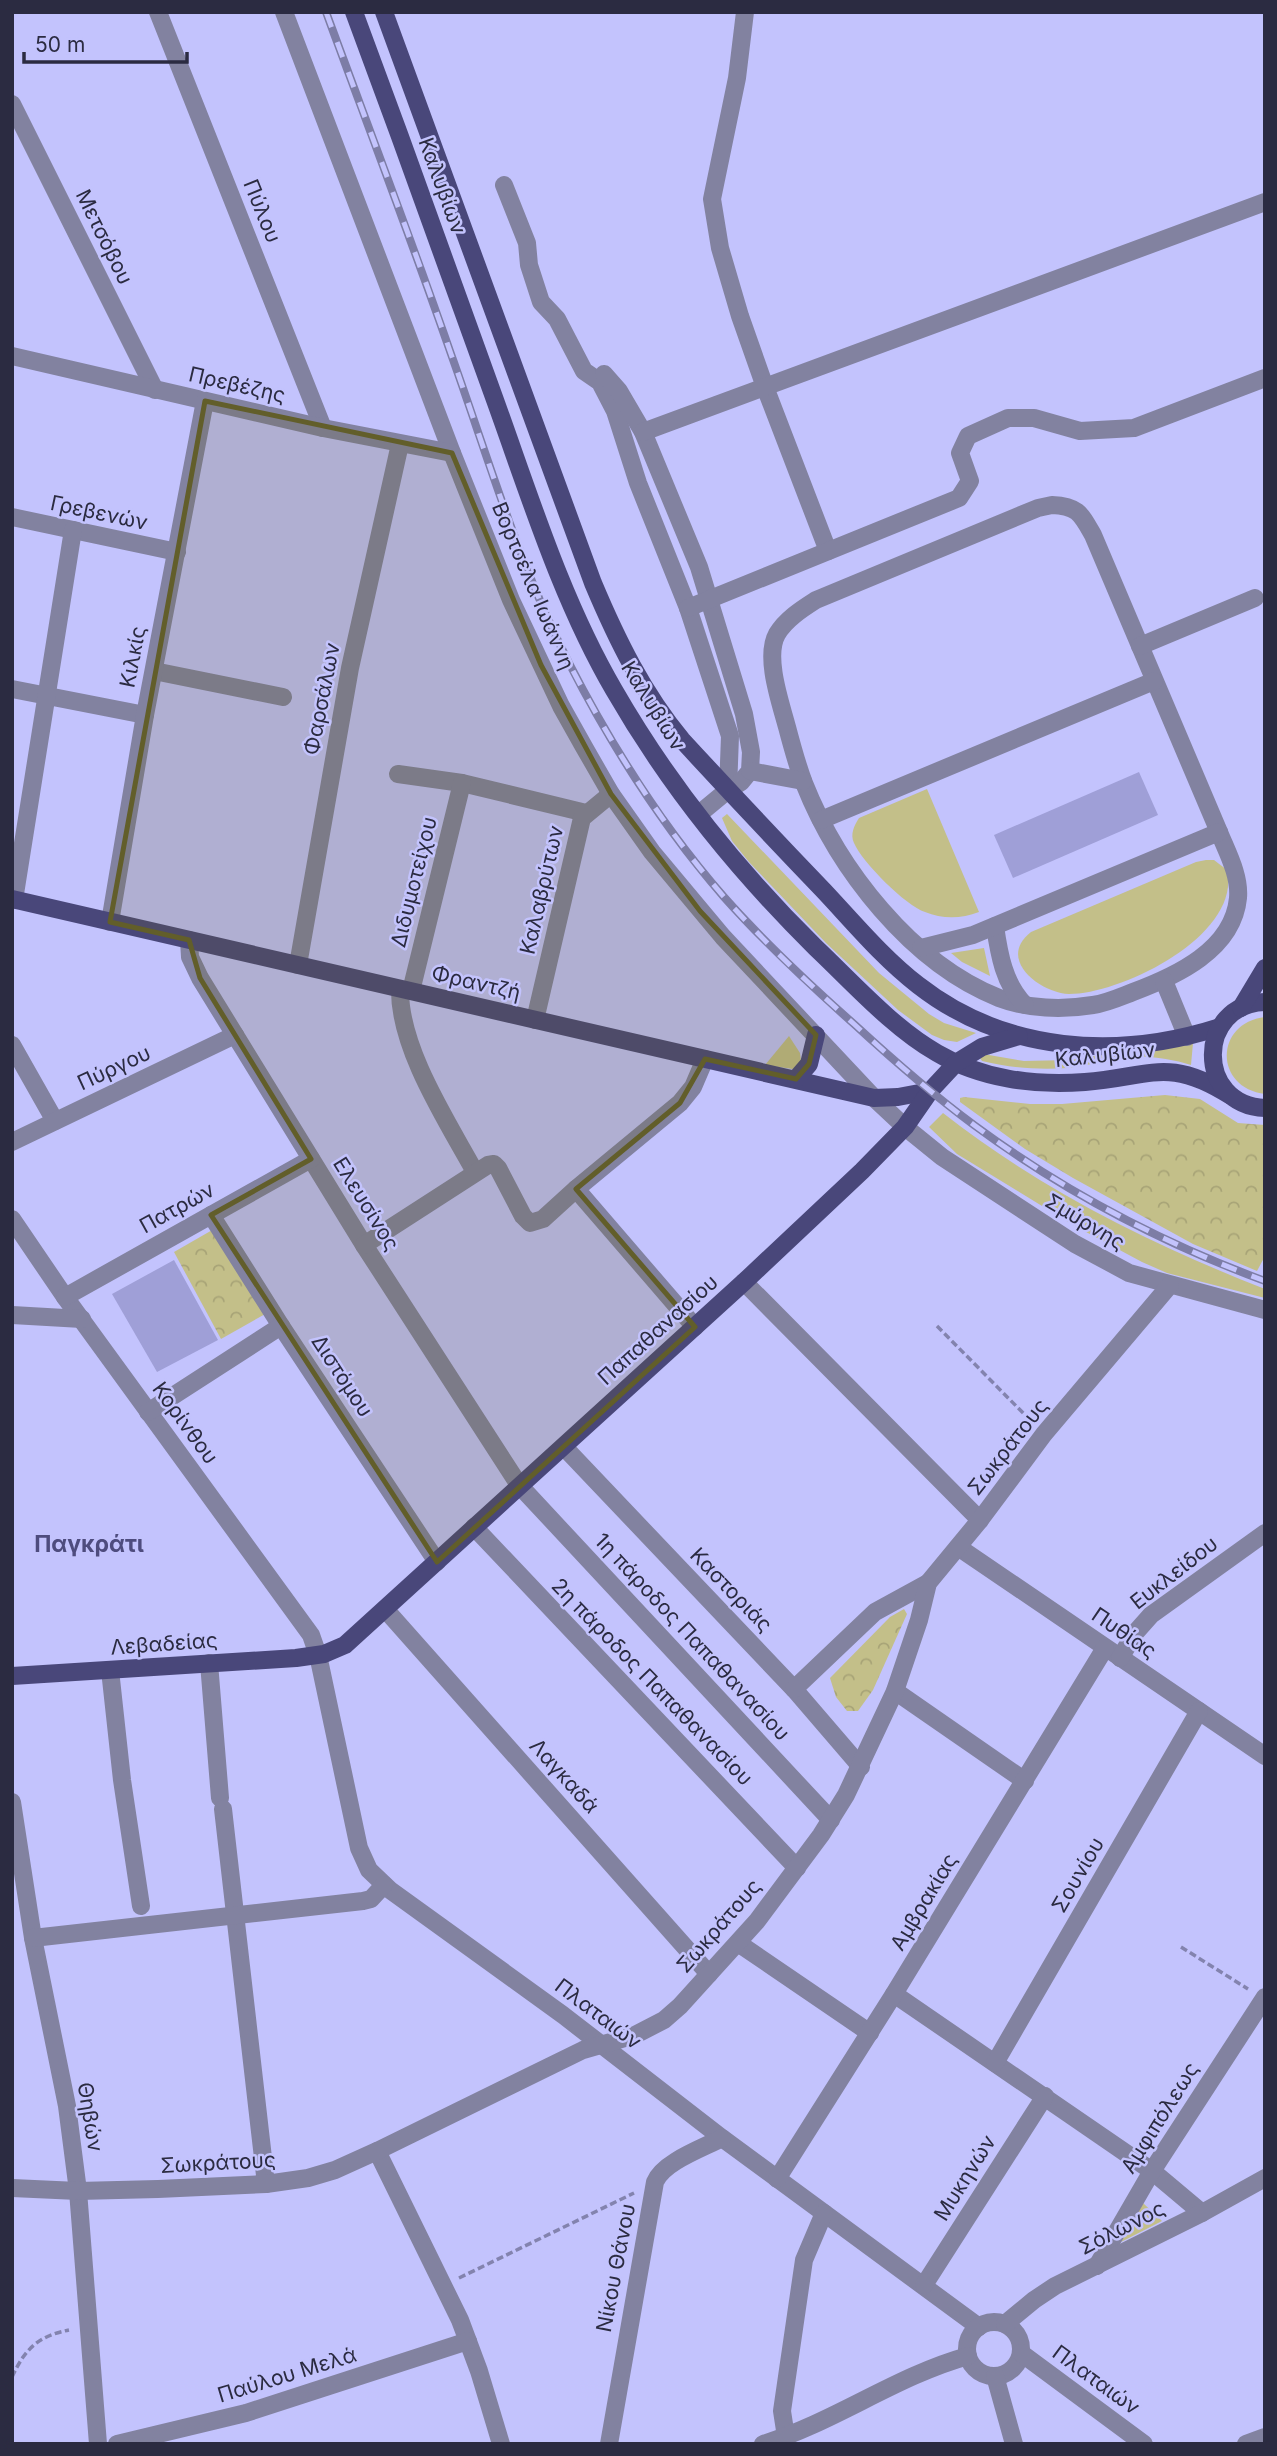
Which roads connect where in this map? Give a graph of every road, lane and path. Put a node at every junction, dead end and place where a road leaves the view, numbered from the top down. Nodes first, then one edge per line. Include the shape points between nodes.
1 (158, 12) edge
2 (284, 12) edge
3 (355, 12) edge
4 (384, 12) edge
5 (745, 12) edge
6 (12, 104) edge
7 (504, 186) dead end
8 (1263, 206) edge
9 (575, 355) junction
10 (12, 356) edge
11 (1265, 378) edge
12 (765, 387) junction
13 (155, 390) junction
14 (205, 401) junction
15 (323, 428) junction
16 (643, 432) junction
17 (400, 444) junction
18 (452, 453) junction
19 (12, 517) edge
20 (73, 530) junction
21 (828, 551) junction
22 (177, 552) junction
23 (1255, 598) dead end
24 (710, 600) junction
25 (688, 607) junction
26 (1140, 646) junction
27 (154, 671) junction
28 (1154, 681) junction
29 (12, 689) edge
30 (48, 696) junction
31 (283, 697) dead end
32 (145, 715) junction
33 (750, 771) junction
34 (398, 774) dead end
35 (803, 781) junction
36 (462, 783) junction
37 (728, 790) junction
38 (611, 794) junction
39 (586, 813) junction
40 (699, 814) junction
41 (821, 820) junction
42 (1219, 832) junction
43 (13, 900) edge
44 (110, 922) junction
45 (995, 926) junction
46 (189, 940) junction
47 (921, 948) junction
48 (298, 965) junction
49 (1265, 968) edge
50 (1164, 981) junction
51 (406, 990) junction
52 (1265, 1002) edge
53 (1025, 1005) junction
54 (1241, 1008) junction
55 (535, 1020) junction
56 (1220, 1027) junction
57 (235, 1035) junction
58 (816, 1035) junction
59 (1020, 1036) junction
60 (1187, 1037) junction
61 (12, 1045) edge
62 (705, 1059) junction
63 (956, 1063) junction
64 (796, 1079) junction
65 (930, 1091) junction
66 (1231, 1096) junction
67 (874, 1098) junction
68 (1265, 1108) edge
69 (55, 1121) junction
70 (905, 1127) junction
71 (12, 1142) edge
72 (312, 1159) junction
73 (475, 1172) junction
74 (576, 1189) junction
75 (211, 1215) junction
76 (12, 1219) edge
77 (364, 1245) junction
78 (744, 1282) junction
79 (1170, 1285) junction
80 (65, 1297) junction
81 (1265, 1310) edge
82 (12, 1315) edge
83 (82, 1319) junction
84 (281, 1326) junction
85 (937, 1326) dead end
86 (695, 1327) junction
87 (148, 1412) junction
88 (1045, 1434) junction
89 (564, 1447) junction
90 (519, 1485) junction
91 (980, 1520) junction
92 (474, 1527) junction
93 (1265, 1533) edge
94 (958, 1547) junction
95 (437, 1562) junction
96 (928, 1583) junction
97 (385, 1609) junction
98 (1113, 1653) junction
99 (318, 1655) junction
100 (209, 1663) junction
101 (110, 1670) junction
102 (12, 1676) edge
103 (794, 1689) junction
104 (895, 1691) junction
105 (1199, 1711) junction
106 (1265, 1756) edge
107 (861, 1767) junction
108 (1025, 1781) junction
109 (12, 1802) edge
110 (831, 1820) junction
111 (797, 1868) junction
112 (384, 1885) junction
113 (141, 1906) dead end
114 (236, 1915) junction
115 (33, 1938) junction
116 (738, 1943) junction
117 (1181, 1947) dead end
118 (709, 1974) junction
119 (894, 1994) junction
120 (1264, 1998) edge
121 (870, 2034) junction
122 (599, 2044) junction
123 (995, 2063) junction
124 (1045, 2096) junction
125 (722, 2138) junction
126 (377, 2151) junction
127 (1152, 2171) junction
128 (1265, 2178) edge
129 (777, 2179) junction
130 (266, 2185) junction
131 (12, 2188) edge
132 (653, 2188) junction
133 (78, 2191) junction
134 (824, 2213) junction
135 (1202, 2213) junction
136 (1097, 2266) junction
137 (925, 2285) junction
138 (444, 2286) junction
139 (1005, 2324) junction
140 (979, 2327) junction
141 (89, 2328) junction
142 (468, 2341) junction
143 (1021, 2353) junction
144 (968, 2356) junction
145 (995, 2376) junction
146 (12, 2377) edge
147 (786, 2437) junction
148 (1265, 2437) edge
149 (98, 2444) edge
150 (117, 2444) edge
151 (501, 2444) edge
152 (609, 2444) edge
153 (763, 2444) edge
154 (1014, 2444) edge
155 (1144, 2444) edge
156 (1246, 2444) edge

1 - 15 street, Πύλου
2 - 18 street, Βορτσέλα Ιωάννη
3 - 40 main road, Καλυβίων via 528,492 587,639 632,719
4 - 37 main road, Καλυβίων via 608,619 653,702
5 - 12 street via 737,78 712,199 720,248
6 - 13 street, Μετσόβου
7 - 9 street via 527,243 541,302 557,319
8 - 12 street
9 - 16 street via 597,366 619,391
9 - 25 street via 584,371 600,382 615,411 638,483
10 - 13 street, Πρεβέζης
11 - 21 street via 1134,428 1080,431 1034,418 1008,418 968,436 960,453 970,481 959,498
12 - 16 street
12 - 21 street
13 - 14 street, Πρεβέζης
14 - 15 street, Πρεβέζης
14 - 22 street, Κιλκίς
15 - 17 street, Πρεβέζης
16 - 24 street
17 - 18 street, Πρεβέζης
17 - 48 street, Φαρσάλων via 350,668
18 - 38 street, Βορτσέλα Ιωάννη via 541,665
19 - 20 street, Γρεβενών
20 - 22 street, Γρεβενών
20 - 30 street
21 - 24 street
22 - 27 street, Κιλκίς
23 - 26 street
24 - 25 street
24 - 33 street via 744,714
25 - 37 street via 730,736
26 - 28 street
26 - 35 street via 1082,516 1070,505 1038,508 816,600 795,613 776,636 772,668
27 - 31 street
27 - 32 street, Κιλκίς
28 - 41 street
28 - 42 street
29 - 30 street
30 - 32 street
30 - 43 street
32 - 44 street, Κιλκίς
33 - 35 street
33 - 37 street
34 - 36 street, Καλαβρύτων
35 - 41 street
36 - 39 street, Καλαβρύτων
36 - 51 street, Διδυμοτείχου
37 - 40 street
37 - 59 main road, Καλυβίων via 901,972 958,1013
38 - 39 street, Καλαβρύτων
38 - 58 street, Βορτσέλα Ιωάννη via 679,886
39 - 55 street, Καλαβρύτων
40 - 63 main road, Καλυβίων via 767,897 841,972 908,1032
41 - 47 street via 855,876
42 - 45 street
42 - 50 street via 1237,880 1234,915 1209,950
43 - 44 main road, Φραντζή
44 - 46 main road, Φραντζή
45 - 47 street
45 - 53 street via 1007,979
46 - 48 main road, Φραντζή
46 - 57 street, Ελευσίνος via 190,957
47 - 53 street via 979,989
48 - 51 main road, Φραντζή
49 - 54 main road
50 - 53 street via 1092,1005
50 - 60 street
51 - 55 main road, Φραντζή
51 - 73 street, Διδυμοτείχου via 402,1017 412,1049
52 - 54 main road
54 - 56 main road
55 - 62 main road, Φραντζή
56 - 60 main road, Καλυβίων
56 - 66 main road via 1212,1064
57 - 69 street, Πύργου
57 - 72 street, Ελευσίνος
58 - 64 main road via 809,1064
58 - 67 street, Βορτσέλα Ιωάννη
59 - 60 main road, Καλυβίων via 1090,1046
59 - 63 main road, Παπαθανασίου via 982,1047
61 - 69 street
62 - 64 main road, Φραντζή
62 - 74 street via 680,1103
63 - 65 main road, Παπαθανασίου
63 - 66 main road, Καλυβίων via 1003,1078 1042,1083 1181,1073
64 - 67 main road, Φραντζή
65 - 67 main road, Φραντζή
65 - 70 main road, Παπαθανασίου
66 - 68 main road, Καλυβίων
67 - 70 street, Σμύρνης
69 - 71 street, Πύργου
70 - 78 main road, Παπαθανασίου
70 - 79 street, Σμύρνης via 961,1171 1075,1244 1129,1273
72 - 75 street, Πατρών
72 - 77 street, Ελευσίνος
73 - 74 street via 496,1165 530,1223 543,1219
73 - 77 street
74 - 86 street
75 - 80 street, Πατρών
75 - 84 street, Διστόμου
76 - 80 street, Κορίνθου
77 - 90 street, Ελευσίνος
78 - 86 main road, Παπαθανασίου
78 - 91 street
79 - 81 street, Σμύρνης
79 - 88 street, Σωκράτους
80 - 83 street, Κορίνθου
82 - 83 street
83 - 87 street, Κορίνθου
84 - 87 street
84 - 95 street, Διστόμου
85 - 88 path
86 - 89 main road, Παπαθανασίου
87 - 99 street, Κορίνθου via 306,1626
88 - 91 street, Σωκράτους
89 - 90 main road, Παπαθανασίου
89 - 103 street, Καστοριάς
90 - 92 main road, Παπαθανασίου
90 - 110 street, 1η πάροδος Παπαθανασίου
91 - 94 street, Σωκράτους
92 - 95 main road, Παπαθανασίου
92 - 111 street, 2η πάροδος Παπαθανασίου
93 - 98 street, Ευκλείδου via 1151,1615
94 - 96 street, Σωκράτους
94 - 98 street, Πυθίας
95 - 97 main road, Παπαθανασίου
96 - 103 street via 875,1612
96 - 104 street, Σωκράτους
97 - 99 main road, Παπαθανασίου via 348,1643
97 - 118 street, Λαγκαδά
98 - 105 street, Πυθίας
98 - 108 street, Αμβρακίας
99 - 100 main road, Λεβαδείας
99 - 112 street, Πλαταιών via 359,1848 369,1870
100 - 101 main road, Λεβαδείας
100 - 114 street
101 - 102 main road, Λεβαδείας
101 - 113 street
103 - 107 street, Καστοριάς
104 - 107 street, Σωκράτους
104 - 108 street
105 - 106 street, Πυθίας
105 - 123 street, Σουνίου
107 - 110 street, Σωκράτους
108 - 119 street, Αμβρακίας
109 - 115 street, Θηβών
110 - 111 street, Σωκράτους
111 - 116 street, Σωκράτους
112 - 114 street via 363,1901
112 - 122 street, Πλαταιών
114 - 115 street
114 - 130 street
115 - 133 street, Θηβών via 67,2106
116 - 118 street, Σωκράτους
116 - 121 street
117 - 120 path
118 - 122 street, Σωκράτους via 656,2026
119 - 121 street, Αμβρακίας
119 - 123 street
120 - 127 street, Αμφιπόλεως
121 - 129 street, Αμβρακίας
122 - 125 street, Πλαταιών
122 - 126 street, Σωκράτους
123 - 124 street
124 - 127 street
124 - 137 street, Μυκηνών
125 - 129 street, Πλαταιών
125 - 132 street, Νίκου Θάνου via 663,2170
126 - 130 street, Σωκράτους via 319,2175
126 - 138 street
127 - 135 street
127 - 136 street, Αμφιπόλεως
128 - 135 street, Σόλωνος
129 - 134 street, Πλαταιών
130 - 133 street, Σωκράτους
131 - 133 street, Σωκράτους
132 - 138 path via 636,2192
132 - 152 street, Νίκου Θάνου
133 - 141 street, Θηβών
134 - 137 street, Πλαταιών
134 - 147 street via 804,2260 782,2412
135 - 136 street, Σόλωνος
136 - 139 street, Σόλωνος via 1055,2286
137 - 140 street, Πλαταιών
138 - 142 street
139 - 140 street via 991,2322
139 - 143 street via 1018,2336
140 - 144 street via 968,2342
141 - 146 path via 38,2339
141 - 149 street, Θηβών
142 - 150 street, Παύλου Μελά via 246,2413
142 - 151 street
143 - 145 street via 1013,2369
143 - 155 street, Πλαταιών
144 - 145 street via 976,2369
144 - 147 street via 932,2368
145 - 154 street
147 - 153 street
148 - 156 street

